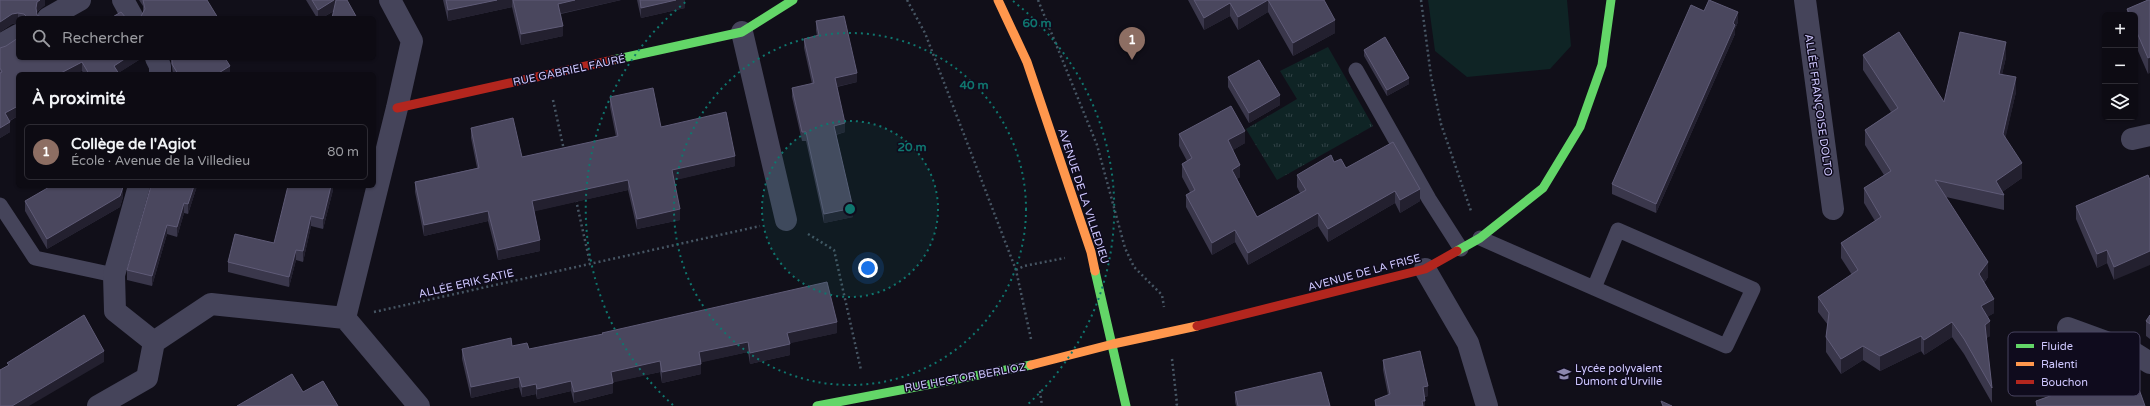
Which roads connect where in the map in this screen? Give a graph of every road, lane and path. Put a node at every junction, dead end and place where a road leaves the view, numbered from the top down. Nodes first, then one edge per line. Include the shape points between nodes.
1 (80, 0) edge
2 (123, 0) edge
3 (390, 0) edge
4 (793, 0) edge
5 (907, 0) edge
6 (998, 0) edge
7 (1038, 0) edge
8 (1421, 0) edge
9 (1611, 0) edge
10 (1805, 0) edge
11 (52, 16) edge
12 (132, 16) edge
13 (742, 32) junction
14 (16, 36) edge
15 (0, 45) edge
16 (157, 60) edge
17 (1356, 70) dead end
18 (160, 72) edge
19 (547, 75) junction
20 (398, 108) junction
21 (566, 158) edge
22 (138, 188) edge
23 (575, 196) edge
24 (0, 205) edge
25 (1833, 209) dead end
26 (786, 220) junction
27 (1480, 238) junction
28 (1124, 248) dead end
29 (1460, 249) junction
30 (590, 263) junction
31 (1425, 269) junction
32 (114, 276) junction
33 (1594, 288) junction
34 (345, 318) junction
35 (2068, 328) dead end
36 (2079, 332) edge
37 (154, 342) junction
38 (1113, 344) junction
39 (2140, 356) edge
40 (2150, 363) edge
41 (1036, 364) junction
42 (866, 395) junction
43 (98, 406) edge
44 (419, 406) edge
45 (816, 406) edge
46 (1042, 406) edge
47 (1126, 406) edge
48 (1487, 406) edge

1 - 11 street
2 - 12 street
3 - 20 street via 412,41
4 - 13 street, RUE GABRIEL FAURÉ
5 - 41 path via 925,33 1016,270
6 - 38 street, AVENUE DE LA VILLEDIEU via 1027,62 1086,237
7 - 28 path via 1097,145
8 - 27 path via 1431,76 1441,124
9 - 27 street, AVENUE DE LA FRISE via 1602,65 1580,127 1542,188
10 - 25 street, ALLÉE FRANÇOISE DOLTO
13 - 19 street, RUE GABRIEL FAURÉ
13 - 26 street
14 - 15 street
16 - 18 street
17 - 29 lane
19 - 20 street, RUE GABRIEL FAURÉ
19 - 21 path
20 - 34 street
22 - 32 street
23 - 30 path
24 - 32 lane via 35,258
26 - 30 path, ALLÉE ERIK SATIE
26 - 42 path via 834,250
27 - 29 street, AVENUE DE LA FRISE
27 - 33 lane
29 - 31 street, AVENUE DE LA FRISE
30 - 34 path, ALLÉE ERIK SATIE
31 - 38 street, AVENUE DE LA FRISE via 1239,317
31 - 48 street via 1468,343
32 - 37 street via 115,311
33 - 33 lane via 1726,346 1753,289 1618,230
34 - 37 street via 211,304
34 - 44 street
35 - 36 street
37 - 43 street via 148,378
38 - 41 street, RUE HECTOR BERLIOZ
38 - 47 street, AVENUE DE LA VILLEDIEU
39 - 40 street
41 - 42 street, RUE HECTOR BERLIOZ
41 - 46 path
42 - 45 street, RUE HECTOR BERLIOZ

